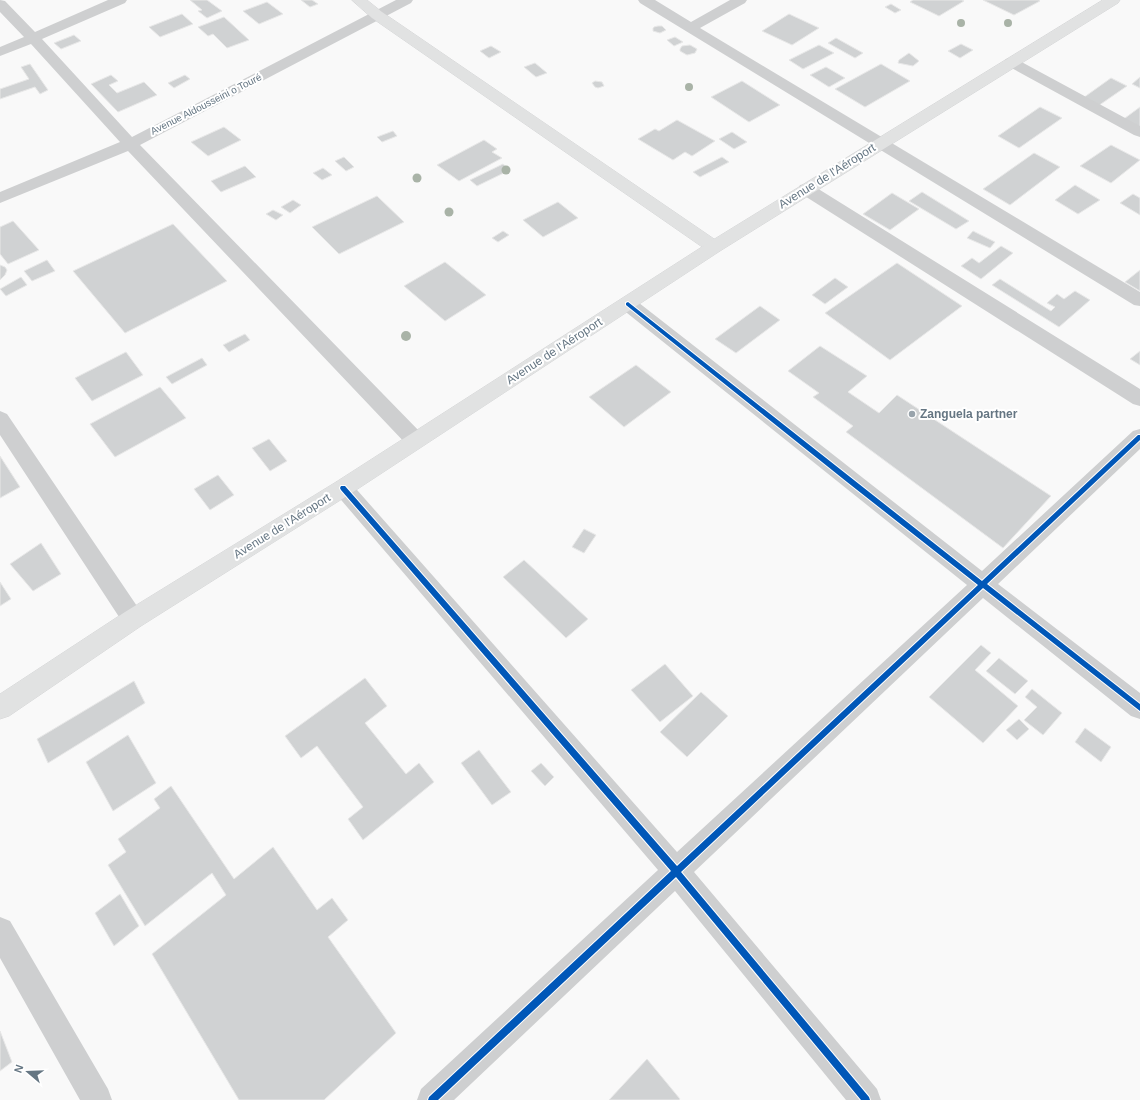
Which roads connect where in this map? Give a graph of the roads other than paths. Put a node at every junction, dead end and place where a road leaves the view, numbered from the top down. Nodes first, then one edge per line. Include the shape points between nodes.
1 (120, 0) edge
2 (359, 0) edge
3 (406, 0) edge
4 (645, 0) edge
5 (740, 0) edge
6 (1113, 0) edge
7 (0, 4) edge
8 (377, 15) junction
9 (691, 27) junction
10 (34, 38) junction
11 (0, 52) edge
12 (1010, 62) junction
13 (1140, 132) edge
14 (881, 143) junction
15 (130, 144) junction
16 (806, 189) junction
17 (0, 198) edge
18 (714, 247) junction
19 (1140, 300) edge
20 (628, 304) junction
21 (1140, 399) edge
22 (0, 419) edge
23 (1140, 437) edge
24 (415, 440) junction
25 (343, 488) junction
26 (983, 585) junction
27 (133, 619) junction
28 (0, 708) edge
29 (1140, 708) edge
30 (676, 872) junction
31 (0, 931) edge
32 (97, 1100) edge
33 (432, 1100) edge
34 (866, 1100) edge

1 - 10 street
2 - 8 main road
3 - 8 street, Avenue Aldousseini o Touré
4 - 9 street
5 - 9 street
6 - 12 main road, Avenue de l'Aéroport
7 - 10 street
8 - 15 street, Avenue Aldousseini o Touré
8 - 18 main road
9 - 14 street
10 - 11 street
10 - 15 street
12 - 13 street
12 - 14 main road, Avenue de l'Aéroport
14 - 16 main road, Avenue de l'Aéroport
14 - 19 street
15 - 17 street, Avenue Aldousseini o Touré
15 - 24 street
16 - 18 main road, Avenue de l'Aéroport
16 - 21 street
18 - 20 main road, Avenue de l'Aéroport
20 - 24 main road, Avenue de l'Aéroport
20 - 26 street
22 - 27 street
23 - 26 street
24 - 25 main road, Avenue de l'Aéroport
25 - 27 main road, Avenue de l'Aéroport
25 - 30 street
26 - 29 street
26 - 30 street
27 - 28 main road, Avenue de l'Aéroport
30 - 33 street
30 - 34 street
31 - 32 street

